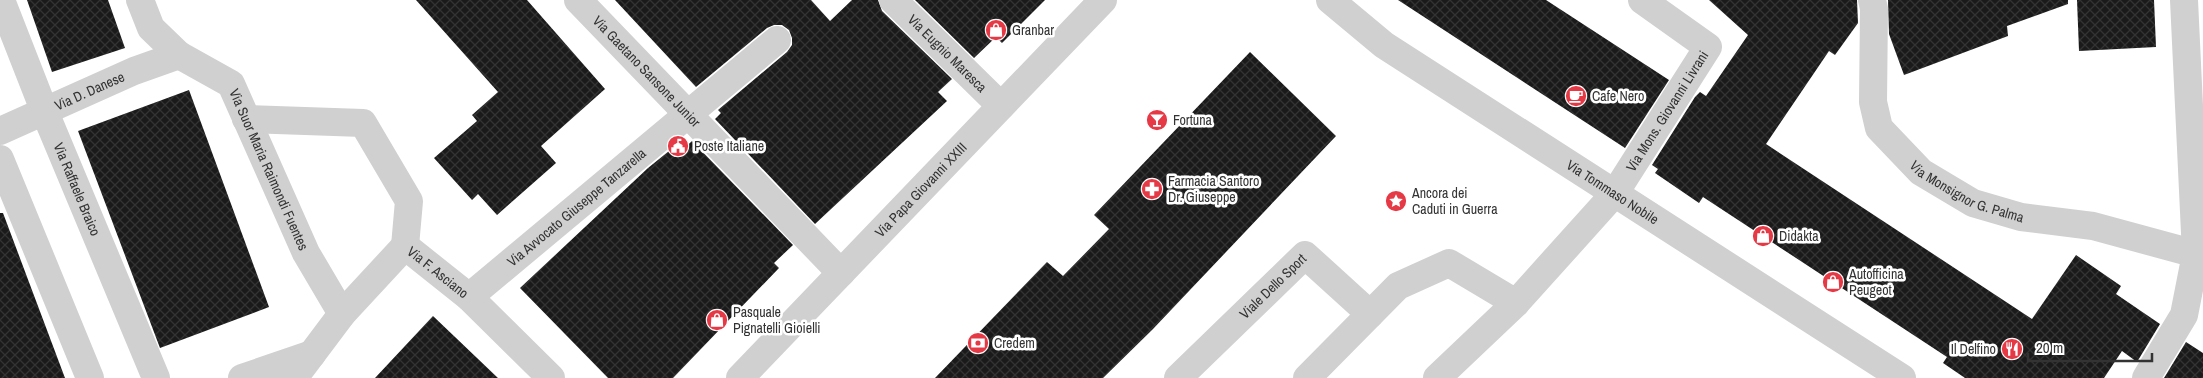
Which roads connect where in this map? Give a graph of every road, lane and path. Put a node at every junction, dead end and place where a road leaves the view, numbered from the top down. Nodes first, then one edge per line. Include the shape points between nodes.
1 (1, 0) edge
2 (140, 0) edge
3 (578, 0) edge
4 (893, 0) edge
5 (1103, 0) edge
6 (1330, 0) edge
7 (1642, 0) edge
8 (1872, 0) edge
9 (2184, 0) edge
10 (776, 40) dead end
11 (179, 55) junction
12 (1001, 106) junction
13 (44, 110) junction
14 (688, 114) junction
15 (246, 119) junction
16 (0, 131) edge
17 (0, 160) edge
18 (1615, 193) junction
19 (405, 246) junction
20 (2201, 254) edge
21 (841, 273) junction
22 (469, 298) junction
23 (1516, 303) junction
24 (342, 314) junction
25 (1370, 314) junction
26 (312, 354) junction
27 (90, 378) edge
28 (156, 378) edge
29 (242, 378) edge
30 (294, 378) edge
31 (551, 378) edge
32 (740, 378) edge
33 (1178, 378) edge
34 (1307, 378) edge
35 (1437, 378) edge
36 (1902, 378) edge
37 (2146, 378) edge

1 - 13 street, Via Raffaele Braico
2 - 11 street, Via Suor Maria Raimondi Fuentes via 151,28
3 - 14 street, Via Gaetano Sansone Junior
4 - 12 street, Via Eugnio Maresca
5 - 12 street, Via Papa Giovanni XXIII
6 - 18 street, Via Tommaso Nobile via 1384,45
7 - 18 street, Via Mons. Giovanni Livrani via 1708,46
8 - 20 street, Via Monsignor G. Palma via 1873,102 1879,128 1921,172 1973,203 2021,218 2093,226
9 - 20 street
10 - 14 street, Via Avvocato Giuseppe Tanzarella
11 - 13 street, Via D. Danese
11 - 15 street, Via Suor Maria Raimondi Fuentes via 231,84
12 - 21 street, Via Papa Giovanni XXIII
13 - 16 street, Via D. Danese
13 - 28 street, Via Raffaele Braico
14 - 21 street, Via Gaetano Sansone Junior
14 - 22 street, Via Avvocato Giuseppe Tanzarella
15 - 19 street via 363,123 409,201
15 - 24 street, Via Suor Maria Raimondi Fuentes via 306,253
17 - 27 street
18 - 23 street
18 - 36 street, Via Tommaso Nobile
19 - 22 street, Via F. Asciano
19 - 24 street, Via F. Asciano
20 - 37 street via 2184,315
21 - 32 street, Via Papa Giovanni XXIII
22 - 31 street, Via F. Asciano
23 - 25 street via 1449,263 1398,286
23 - 35 street
24 - 26 street, Via F. Asciano
25 - 33 street, Viale Dello Sport via 1305,255
25 - 34 street
26 - 29 street
26 - 30 street, Via F. Asciano

